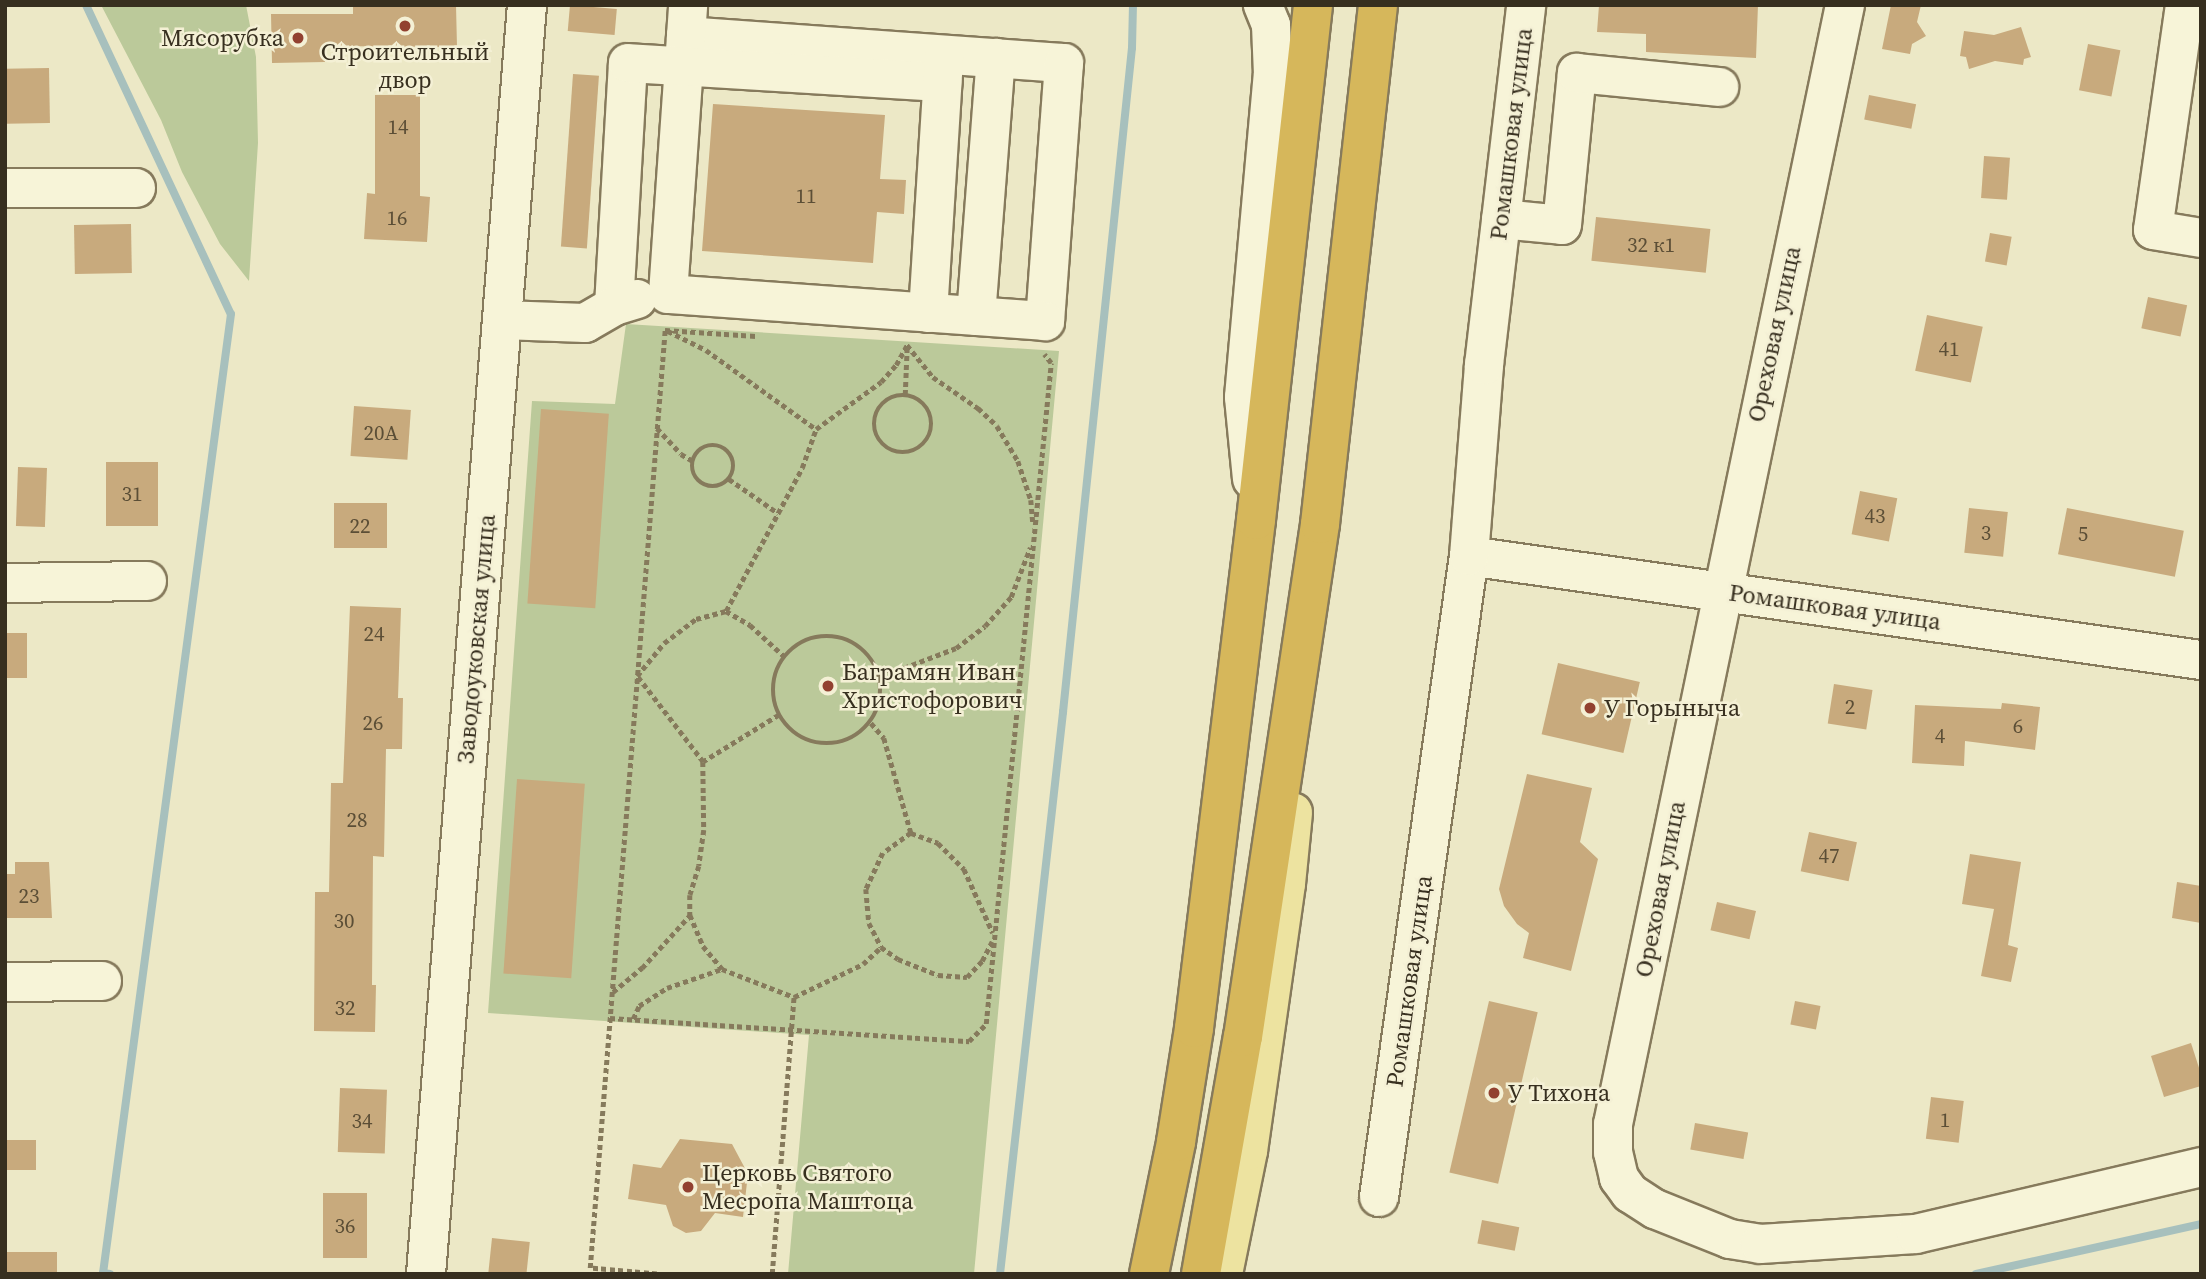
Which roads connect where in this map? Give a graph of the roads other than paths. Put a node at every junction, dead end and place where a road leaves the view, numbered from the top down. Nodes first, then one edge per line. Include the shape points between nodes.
1 (527, 5) edge
2 (1263, 5) edge
3 (1313, 5) edge
4 (1378, 5) edge
5 (1526, 5) edge
6 (1845, 5) edge
7 (2185, 5) edge
8 (686, 36) edge
9 (996, 58) junction
10 (943, 68) junction
11 (1719, 87) dead end
12 (5, 188) edge
13 (136, 188) dead end
14 (1501, 219) junction
15 (2201, 238) edge
16 (614, 306) junction
17 (667, 312) junction
18 (976, 316) junction
19 (502, 320) junction
20 (924, 329) junction
21 (1256, 520) junction
22 (1320, 524) junction
23 (1469, 556) junction
24 (147, 581) dead end
25 (5, 583) edge
26 (1721, 591) junction
27 (2201, 660) edge
28 (102, 981) dead end
29 (5, 982) edge
30 (2201, 1167) edge
31 (1379, 1197) dead end
32 (1148, 1265) edge
33 (426, 1274) edge
34 (1201, 1274) edge
35 (1223, 1274) edge

1 - 19 street, Заводоуковская улица
2 - 21 street via 1271,25 1273,75 1244,397
3 - 21 highway
4 - 22 highway
5 - 14 street, Ромашковая улица
6 - 26 street, Ореховая улица
7 - 15 street via 2153,230
8 - 10 street
8 - 16 street via 628,63
8 - 17 street
9 - 10 street
9 - 18 street
9 - 18 street via 1064,63 1045,321
10 - 20 street
11 - 14 street via 1577,73 1562,225
12 - 13 street
14 - 23 street, Ромашковая улица
16 - 17 street via 630,300
16 - 19 street via 585,323
17 - 20 street
18 - 20 street
19 - 33 street, Заводоуковская улица
21 - 32 highway via 1194,1028 1176,1142
22 - 34 highway via 1243,1037
22 - 35 main road via 1286,884 1248,1151
23 - 26 street, Ромашковая улица
23 - 31 street, Ромашковая улица
24 - 25 street
26 - 27 street, Ромашковая улица
26 - 30 street, Ореховая улица via 1613,1124 1619,1178 1630,1193 1656,1209 1730,1239 1760,1244 1916,1234
28 - 29 street

